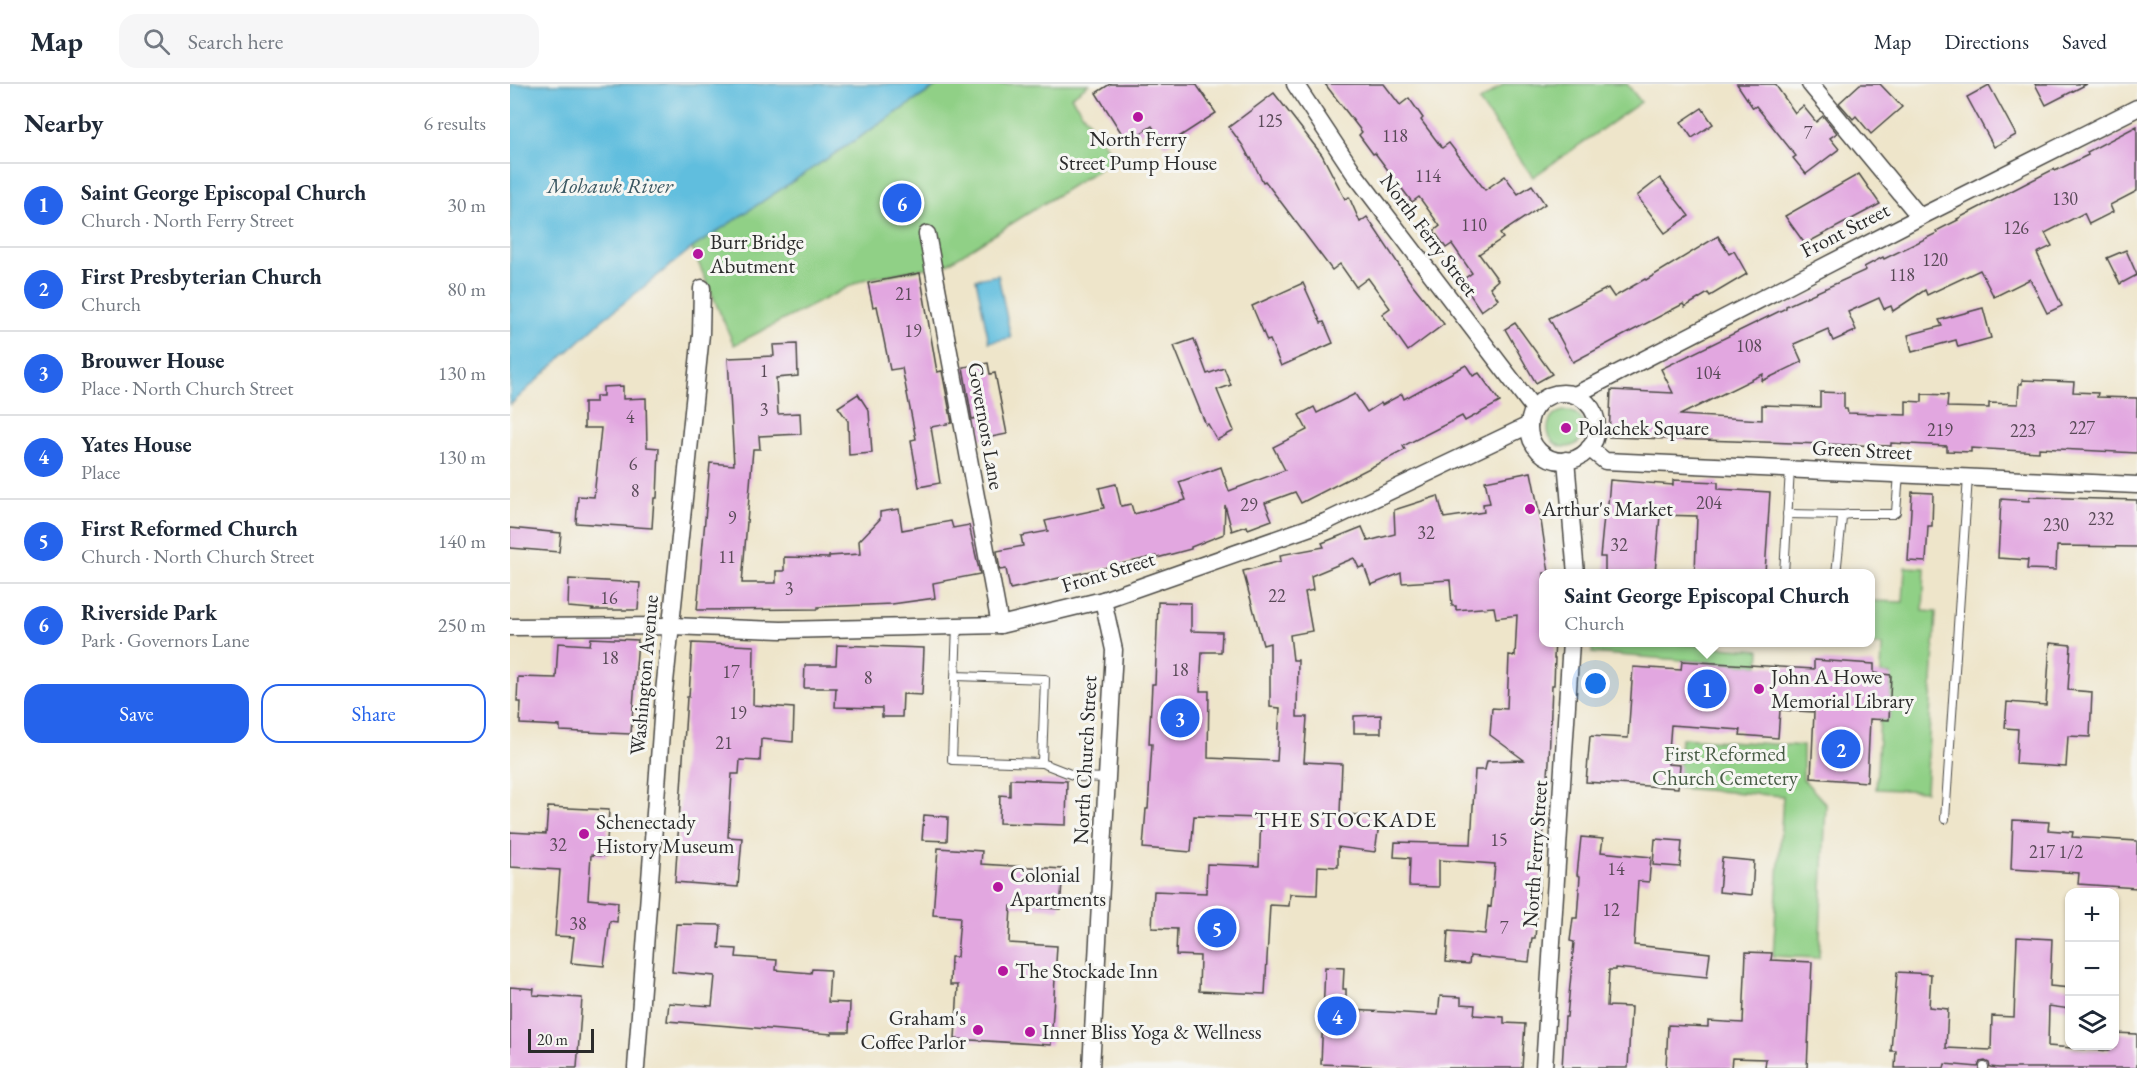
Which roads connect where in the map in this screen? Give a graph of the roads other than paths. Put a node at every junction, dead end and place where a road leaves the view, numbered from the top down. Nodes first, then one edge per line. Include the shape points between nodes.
1 (1295, 84) edge
2 (1810, 84) edge
3 (2137, 108) edge
4 (1920, 217) junction
5 (927, 234) dead end
6 (702, 288) dead end
7 (1575, 395) junction
8 (1534, 409) junction
9 (1529, 425) junction
10 (1590, 448) junction
11 (1566, 460) junction
12 (1790, 469) junction
13 (1899, 474) junction
14 (1968, 477) junction
15 (2137, 485) edge
16 (1787, 514) junction
17 (1844, 515) junction
18 (1576, 569) edge
19 (1784, 569) edge
20 (1836, 569) edge
21 (1103, 600) junction
22 (957, 625) junction
23 (1000, 625) junction
24 (510, 627) edge
25 (671, 627) junction
26 (1571, 647) edge
27 (955, 676) junction
28 (1042, 763) junction
29 (1107, 778) junction
30 (1945, 819) dead end
31 (636, 1068) edge
32 (646, 1068) edge
33 (1091, 1068) edge
34 (1544, 1068) edge

1 - 8 street, North Ferry Street via 1354,173
2 - 4 street
3 - 4 street, Front Street
4 - 7 street, Front Street
5 - 23 street, Governors Lane
6 - 25 street, Washington Avenue via 701,334
7 - 8 street, Front Street via 1552,394
7 - 10 street via 1595,418 1597,428
8 - 9 street
9 - 11 street via 1535,447 1544,455
9 - 21 street, Front Street via 1325,522
10 - 11 street via 1575,459
10 - 12 street, Green Street via 1605,461
11 - 18 street
12 - 13 street, Green Street
12 - 16 lane
13 - 14 street, Green Street
13 - 17 lane via 1896,512
14 - 15 street, Green Street
14 - 30 lane
16 - 17 lane
16 - 19 lane
17 - 20 lane
21 - 23 street, Front Street
21 - 29 street, North Church Street via 1114,650
22 - 23 street, Front Street
22 - 25 street, Front Street via 781,630
22 - 27 lane
24 - 25 street, Front Street
25 - 31 street, Washington Avenue
26 - 34 street, North Ferry Street
27 - 28 lane via 952,760
27 - 28 lane via 1045,679
28 - 29 lane via 1078,777
29 - 33 street, North Church Street
31 - 32 street

